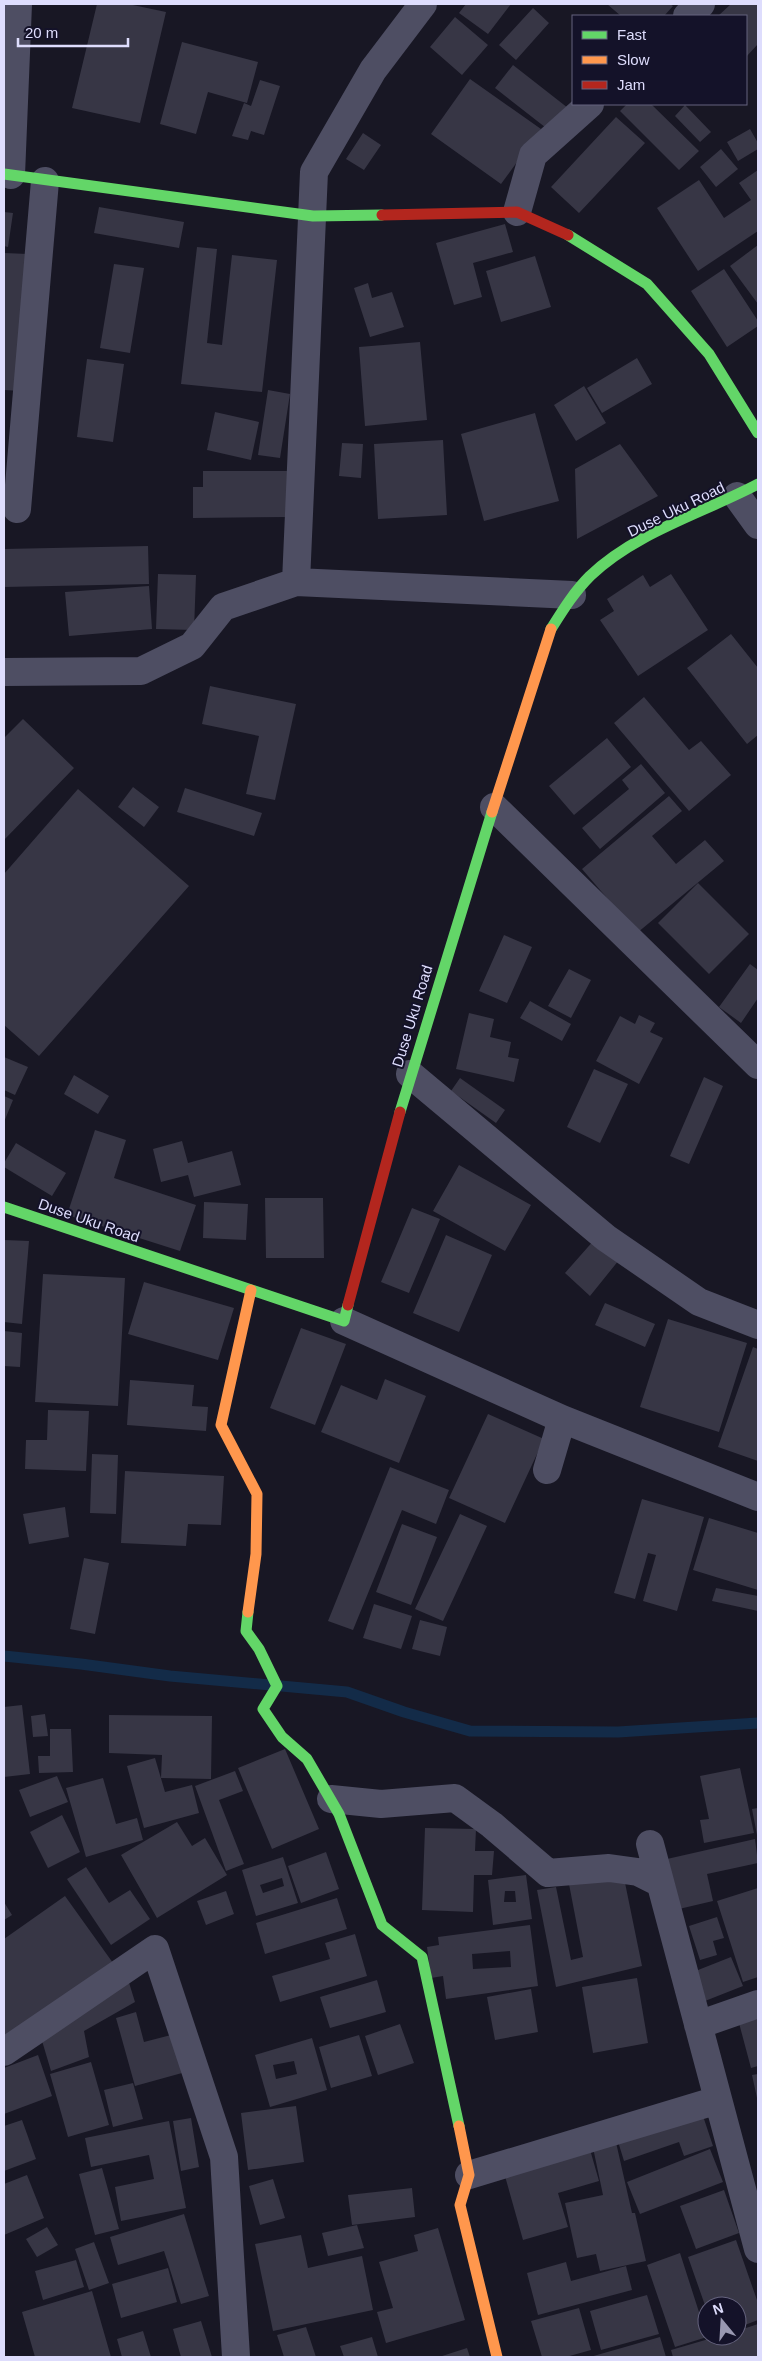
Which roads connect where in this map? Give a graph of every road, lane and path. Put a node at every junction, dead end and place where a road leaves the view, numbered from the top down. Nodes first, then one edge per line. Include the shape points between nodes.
1 (18, 4) edge
2 (422, 4) edge
3 (701, 4) edge
4 (688, 15) edge
5 (589, 105) edge
6 (8, 175) edge
7 (45, 181) junction
8 (517, 212) junction
9 (313, 216) junction
10 (758, 433) edge
11 (748, 490) edge
12 (17, 508) dead end
13 (758, 524) edge
14 (296, 582) junction
15 (572, 596) junction
16 (4, 672) edge
17 (494, 807) junction
18 (758, 1065) edge
19 (410, 1074) junction
20 (4, 1207) edge
21 (251, 1290) junction
22 (344, 1321) junction
23 (758, 1325) edge
24 (562, 1420) junction
25 (547, 1470) dead end
26 (758, 1497) edge
27 (331, 1799) junction
28 (650, 1844) dead end
29 (660, 1883) junction
30 (758, 2004) edge
31 (698, 2025) junction
32 (4, 2052) edge
33 (718, 2100) junction
34 (470, 2175) junction
35 (758, 2249) edge
36 (236, 2357) edge
37 (497, 2357) edge

1 - 6 street
2 - 9 street via 373,70 314,172
3 - 4 street
5 - 8 street via 533,154
6 - 7 street
7 - 9 street
7 - 12 street
8 - 9 street
8 - 10 street via 574,238 647,284 709,354
9 - 14 street
11 - 13 street
11 - 15 street, Duse Uku Road via 648,535 604,565
14 - 15 street
14 - 16 street via 223,607 192,646 141,671
15 - 17 street, Duse Uku Road via 549,632
17 - 18 street
17 - 19 street, Duse Uku Road
19 - 22 street, Duse Uku Road
19 - 23 street via 606,1238 699,1302
20 - 21 street, Duse Uku Road
21 - 22 street, Duse Uku Road
21 - 27 street via 221,1426 257,1494 256,1554 246,1631 254,1638 277,1686 263,1709 282,1737 307,1759
22 - 24 street
24 - 25 street
24 - 26 street
27 - 29 street via 381,1804 455,1798 548,1873 609,1868 638,1872
27 - 34 street via 382,1925 422,1957
28 - 29 street
29 - 31 street
30 - 31 street
31 - 33 street
32 - 36 street via 155,1949 224,2156
33 - 34 street
33 - 35 street
34 - 37 street via 460,2204

